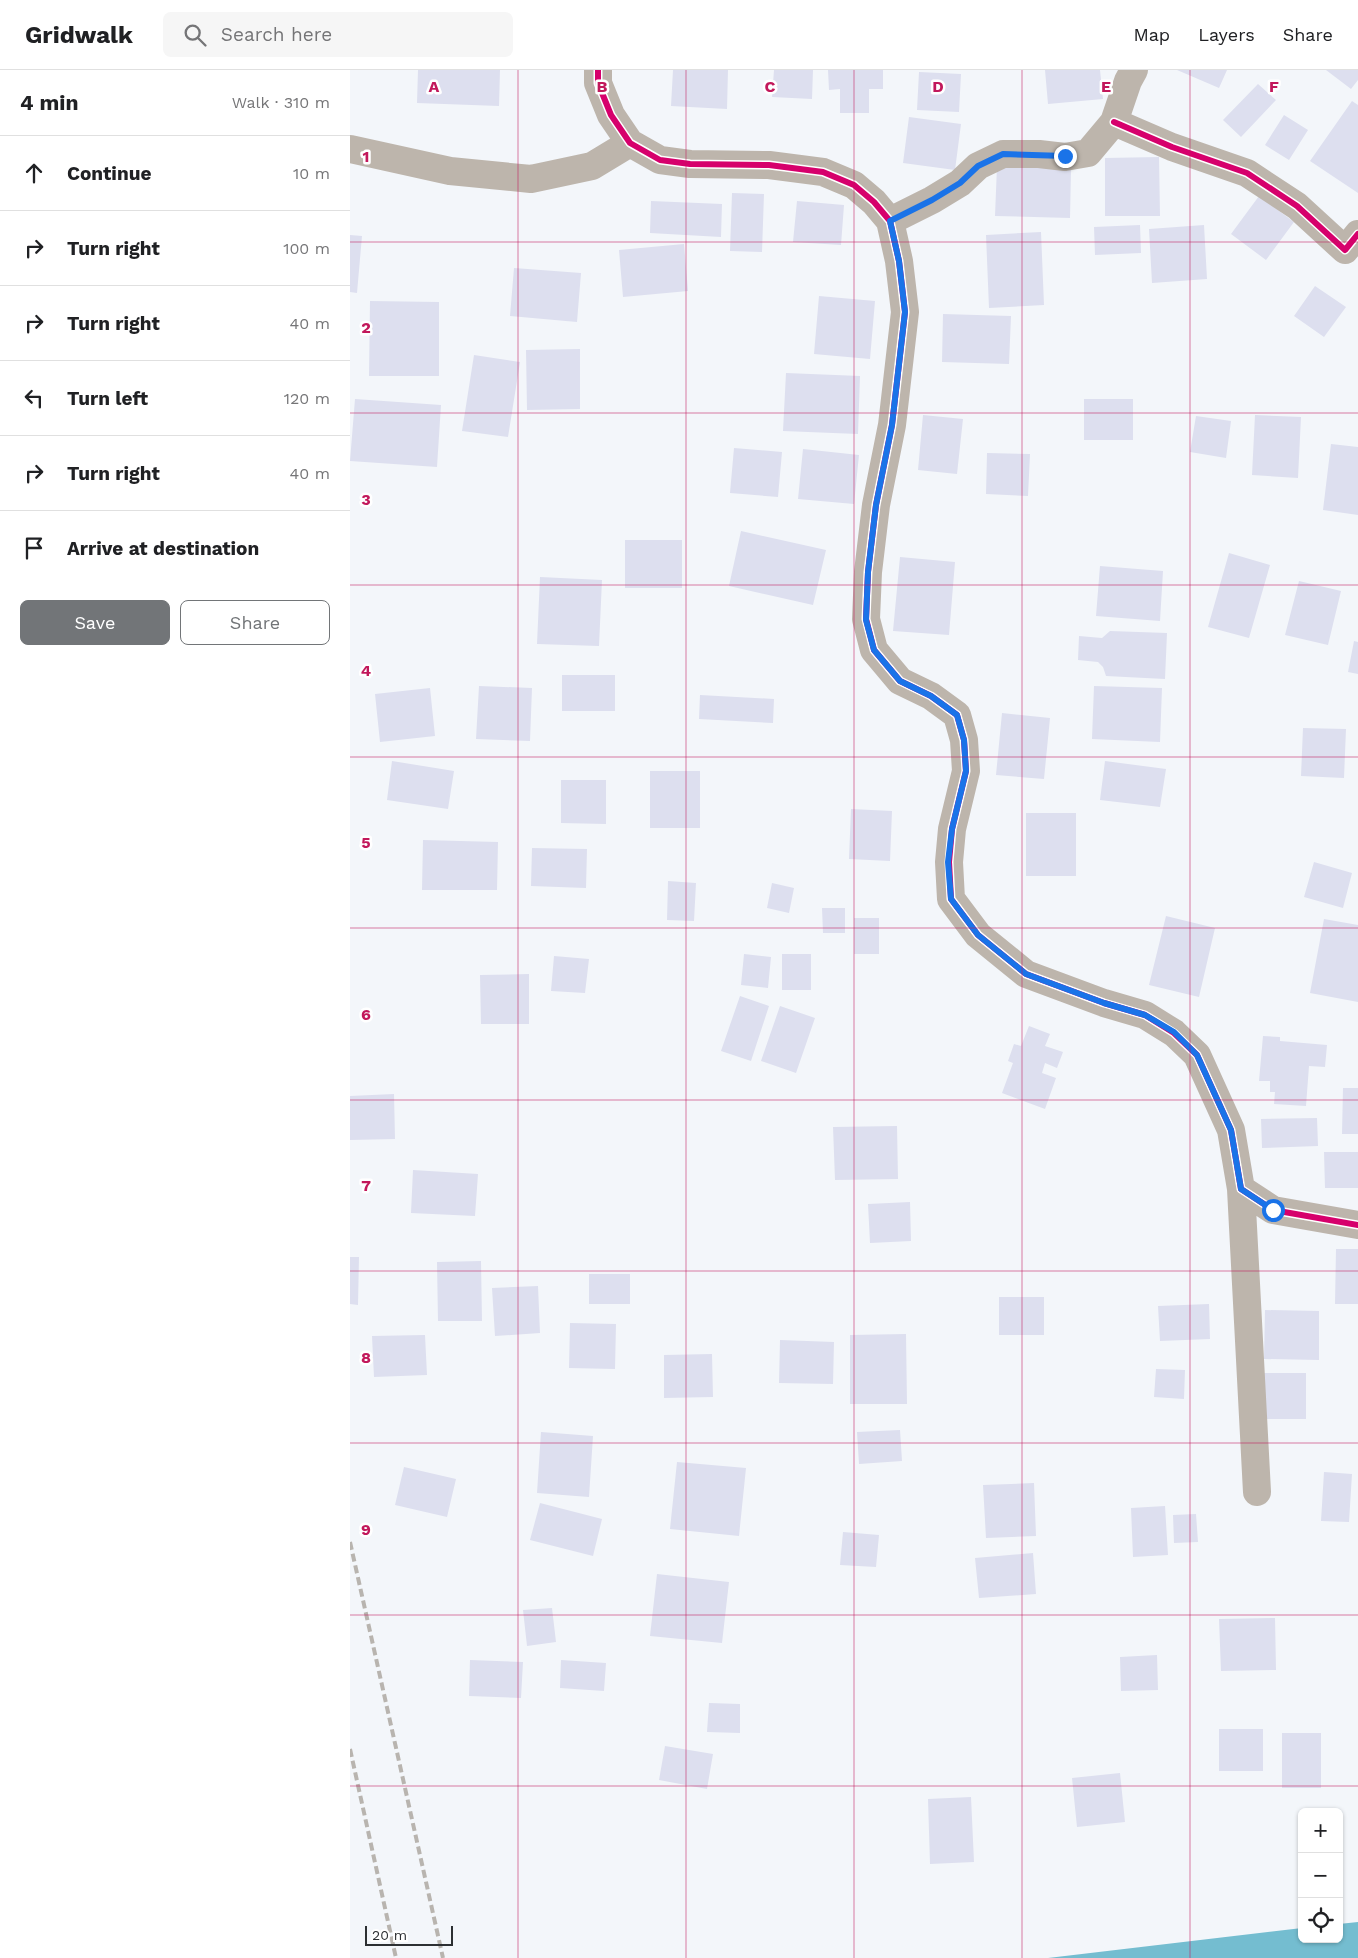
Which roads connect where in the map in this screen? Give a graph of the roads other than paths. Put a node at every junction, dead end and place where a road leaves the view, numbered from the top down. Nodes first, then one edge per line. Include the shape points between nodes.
1 (598, 70) edge
2 (1134, 70) edge
3 (1114, 122) junction
4 (630, 143) junction
5 (350, 149) edge
6 (890, 221) junction
7 (1358, 234) edge
8 (1241, 1189) junction
9 (1358, 1225) edge
10 (1257, 1492) dead end

1 - 4 street via 598,83 611,115
2 - 3 street
3 - 6 street via 1088,153 1065,156 1003,154 978,166 960,183 932,200
3 - 7 street via 1172,147 1247,173 1297,206 1345,250
4 - 5 street via 592,166 531,179 450,171
4 - 6 street via 660,160 690,164 768,165 823,172 854,185
6 - 8 street via 905,312 892,425 874,515 866,620 874,650 900,681 931,696 957,715 964,740 966,771 948,862 951,899 978,935 1026,974 1145,1015 1174,1032 1197,1055 1231,1130
8 - 9 street via 1273,1210
8 - 10 street

